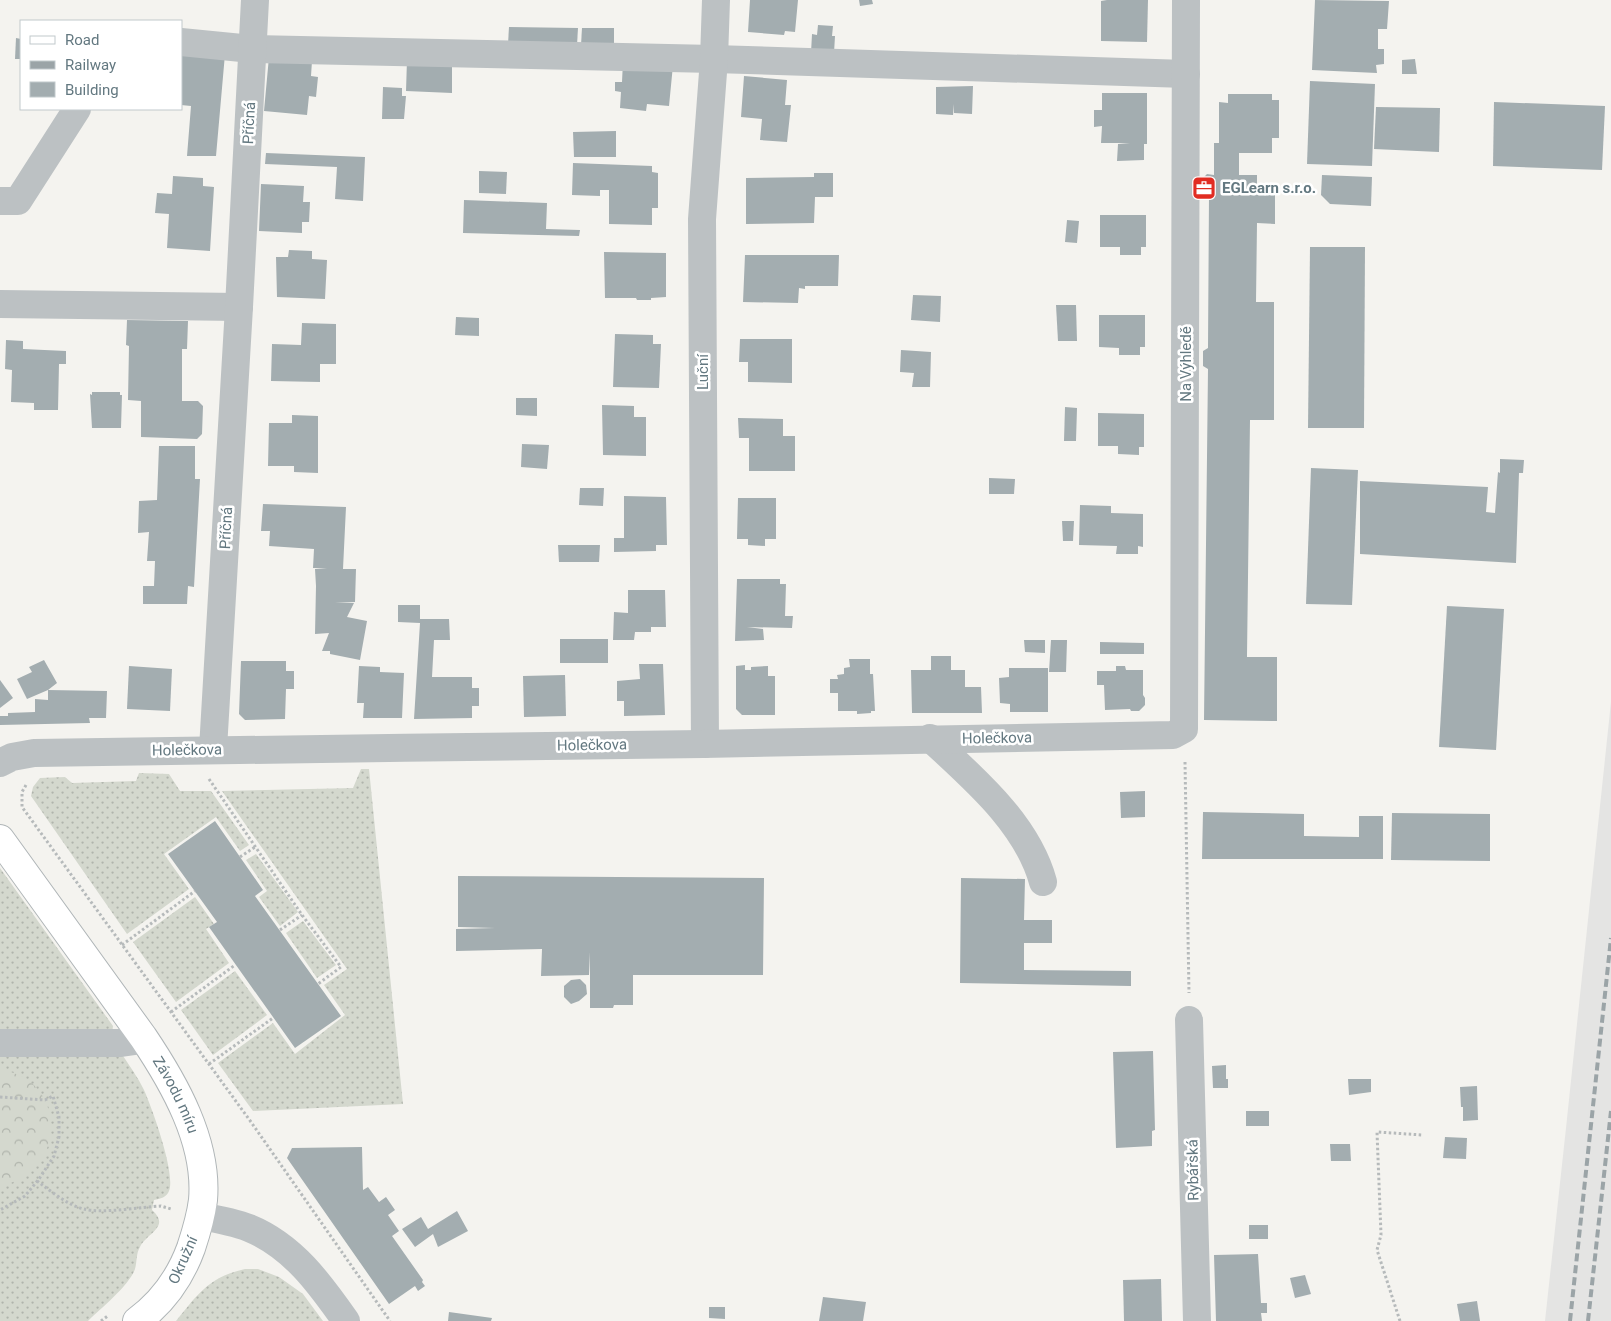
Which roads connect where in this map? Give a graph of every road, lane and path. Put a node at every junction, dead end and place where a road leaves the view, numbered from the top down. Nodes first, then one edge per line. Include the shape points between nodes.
1 (255, 0) edge
2 (716, 0) edge
3 (1186, 0) edge
4 (182, 42) edge
5 (252, 49) junction
6 (714, 59) junction
7 (1186, 74) junction
8 (76, 110) edge
9 (0, 202) edge
10 (0, 304) edge
11 (239, 307) junction
12 (1184, 729) junction
13 (930, 738) junction
14 (705, 744) junction
15 (201, 749) junction
16 (0, 763) edge
17 (29, 778) dead end
18 (0, 839) edge
19 (255, 847) junction
20 (240, 857) dead end
21 (1043, 882) dead end
22 (195, 891) dead end
23 (302, 915) junction
24 (280, 930) dead end
25 (122, 945) junction
26 (235, 965) dead end
27 (318, 984) dead end
28 (171, 1012) junction
29 (273, 1018) dead end
30 (1190, 1020) joint
31 (144, 1037) junction
32 (0, 1043) edge
33 (209, 1064) junction
34 (0, 1097) edge
35 (1422, 1135) dead end
36 (37, 1181) junction
37 (173, 1200) dead end
38 (171, 1209) junction
39 (0, 1210) edge
40 (169, 1216) dead end
41 (200, 1216) junction
42 (112, 1313) dead end
43 (102, 1321) edge
44 (138, 1321) edge
45 (346, 1321) edge
46 (390, 1321) edge
47 (1197, 1321) edge
48 (1400, 1321) edge

1 - 5 street, Příčná
2 - 6 street, Luční
3 - 7 street, Na Výhledě
4 - 5 street
5 - 6 street
5 - 11 street, Příčná
6 - 7 street
6 - 14 street, Luční via 702,218
7 - 12 street, Na Výhledě
8 - 9 street via 18,202
10 - 11 street
11 - 15 street, Příčná
12 - 13 street, Holečkova via 1173,735
12 - 30 path
13 - 14 street, Holečkova
13 - 21 street via 988,793 1014,825 1040,868
14 - 15 street, Holečkova
15 - 16 street, Holečkova via 34,753
15 - 19 path
17 - 25 path via 22,792 22,807
18 - 31 main road, Závodu míru
19 - 20 path
19 - 23 path
22 - 25 path
23 - 24 path
23 - 27 path via 340,967
25 - 28 path
26 - 28 path
28 - 33 path
29 - 33 path
30 - 47 street, Rybářská
31 - 32 street via 120,1043
31 - 41 main road, Závodu míru via 174,1087 194,1137 202,1178
33 - 46 path
34 - 36 path via 45,1100 53,1096 59,1117 59,1137 54,1156
35 - 48 path via 1377,1132 1381,1235 1377,1250
36 - 38 path via 84,1210 161,1206
36 - 39 path via 25,1196
37 - 38 path
38 - 40 path
41 - 44 main road, Okružní via 187,1260 170,1290
41 - 45 street via 267,1236 285,1249 321,1286
42 - 43 path

